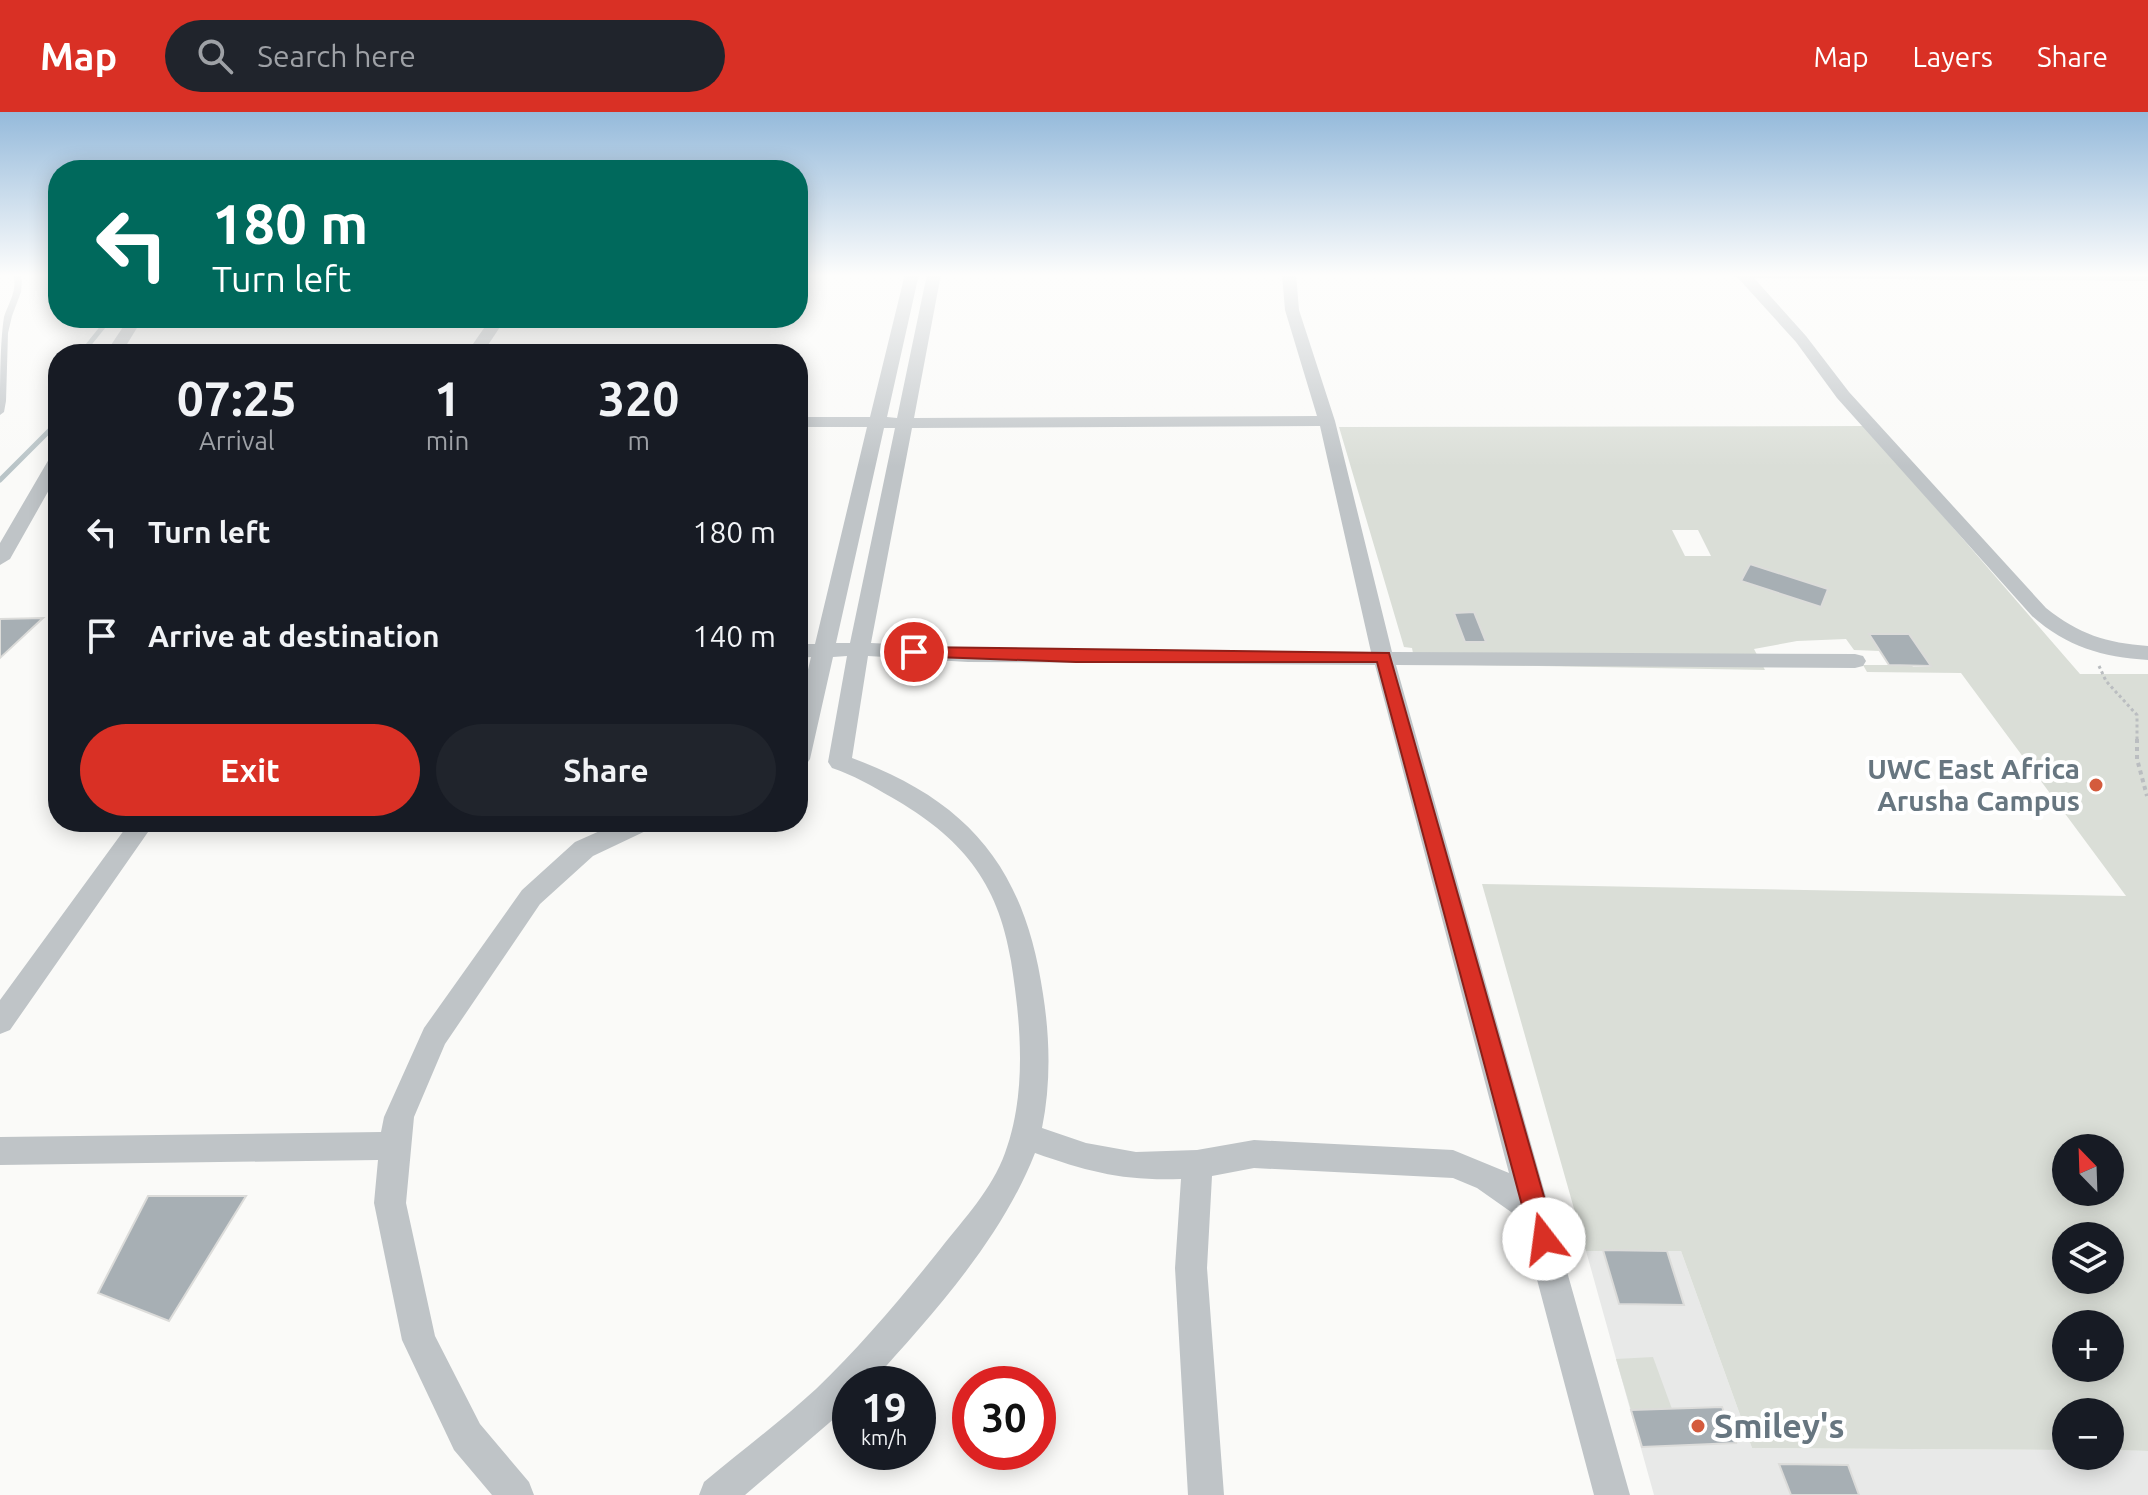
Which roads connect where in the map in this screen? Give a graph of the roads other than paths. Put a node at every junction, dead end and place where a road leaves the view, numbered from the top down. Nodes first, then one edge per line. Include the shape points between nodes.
1 (3, 339) edge
2 (897, 339) edge
3 (921, 339) edge
4 (1301, 339) edge
5 (1801, 339) edge
6 (0, 412) edge
7 (1327, 421) junction
8 (808, 422) edge
9 (876, 424) junction
10 (903, 424) junction
11 (48, 476) edge
12 (0, 559) edge
13 (826, 649) junction
14 (859, 649) junction
15 (808, 650) edge
16 (2148, 653) edge
17 (1383, 657) junction
18 (1855, 661) dead end
19 (808, 722) edge
20 (808, 760) edge
21 (840, 762) junction
22 (136, 832) edge
23 (621, 832) edge
24 (0, 1022) edge
25 (1026, 1136) junction
26 (394, 1146) junction
27 (0, 1151) edge
28 (1197, 1164) junction
29 (1536, 1211) junction
30 (516, 1495) edge
31 (717, 1495) edge
32 (1206, 1495) edge
33 (1612, 1495) edge

1 - 6 lane
2 - 9 street
3 - 10 street
4 - 7 street
5 - 16 street via 1843,395 2039,612 2076,641
7 - 10 street
7 - 17 street
8 - 9 street
9 - 10 street
9 - 13 street
10 - 14 street
11 - 12 street
13 - 14 street
13 - 15 street
13 - 19 street
14 - 17 street via 968,655
14 - 21 street
17 - 18 street
17 - 29 street
20 - 21 street
21 - 25 street via 950,822 972,841 1001,884 1016,917 1033,1013 1034,1066
22 - 24 street
23 - 26 street via 584,849 531,897 434,1037 399,1117
25 - 28 street via 1086,1157 1136,1166
25 - 31 street via 1001,1196 932,1287 839,1390
26 - 27 street
26 - 30 street via 390,1203 419,1340 467,1437
28 - 29 street via 1254,1154 1453,1164 1488,1177
28 - 32 street via 1191,1268
29 - 33 street

